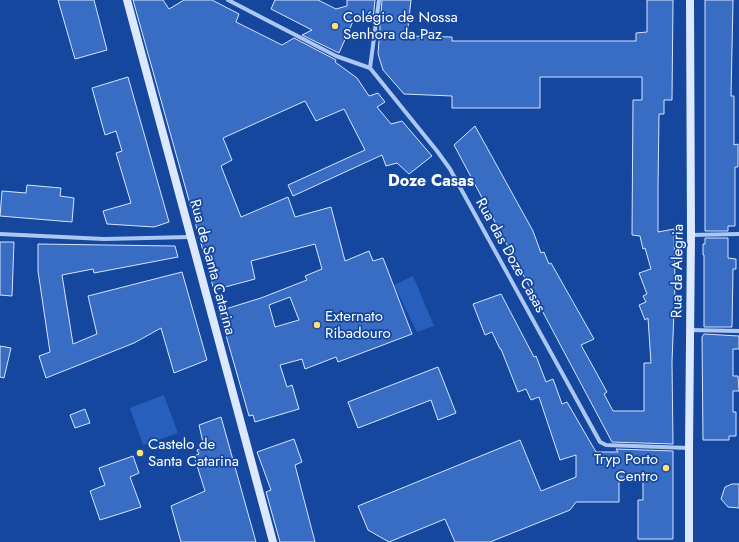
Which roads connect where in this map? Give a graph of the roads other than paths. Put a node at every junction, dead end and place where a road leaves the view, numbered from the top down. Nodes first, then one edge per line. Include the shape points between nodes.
1 (127, 0) edge
2 (228, 0) edge
3 (379, 0) edge
4 (690, 0) edge
5 (370, 68) junction
6 (0, 234) edge
7 (739, 234) edge
8 (691, 236) junction
9 (190, 237) junction
10 (690, 330) junction
11 (739, 331) edge
12 (689, 448) junction
13 (273, 542) edge
14 (690, 542) edge

1 - 9 main road, Rua de Santa Catarina
2 - 5 street via 336,56
3 - 5 street
4 - 8 main road, Rua da Alegria
5 - 12 street, Rua das Doze Casas via 450,169 600,442 606,445
6 - 9 street via 104,239
7 - 8 street
8 - 10 main road, Rua da Alegria
9 - 13 main road, Rua de Santa Catarina
10 - 11 street
10 - 12 main road, Rua da Alegria
12 - 14 main road, Rua da Alegria

